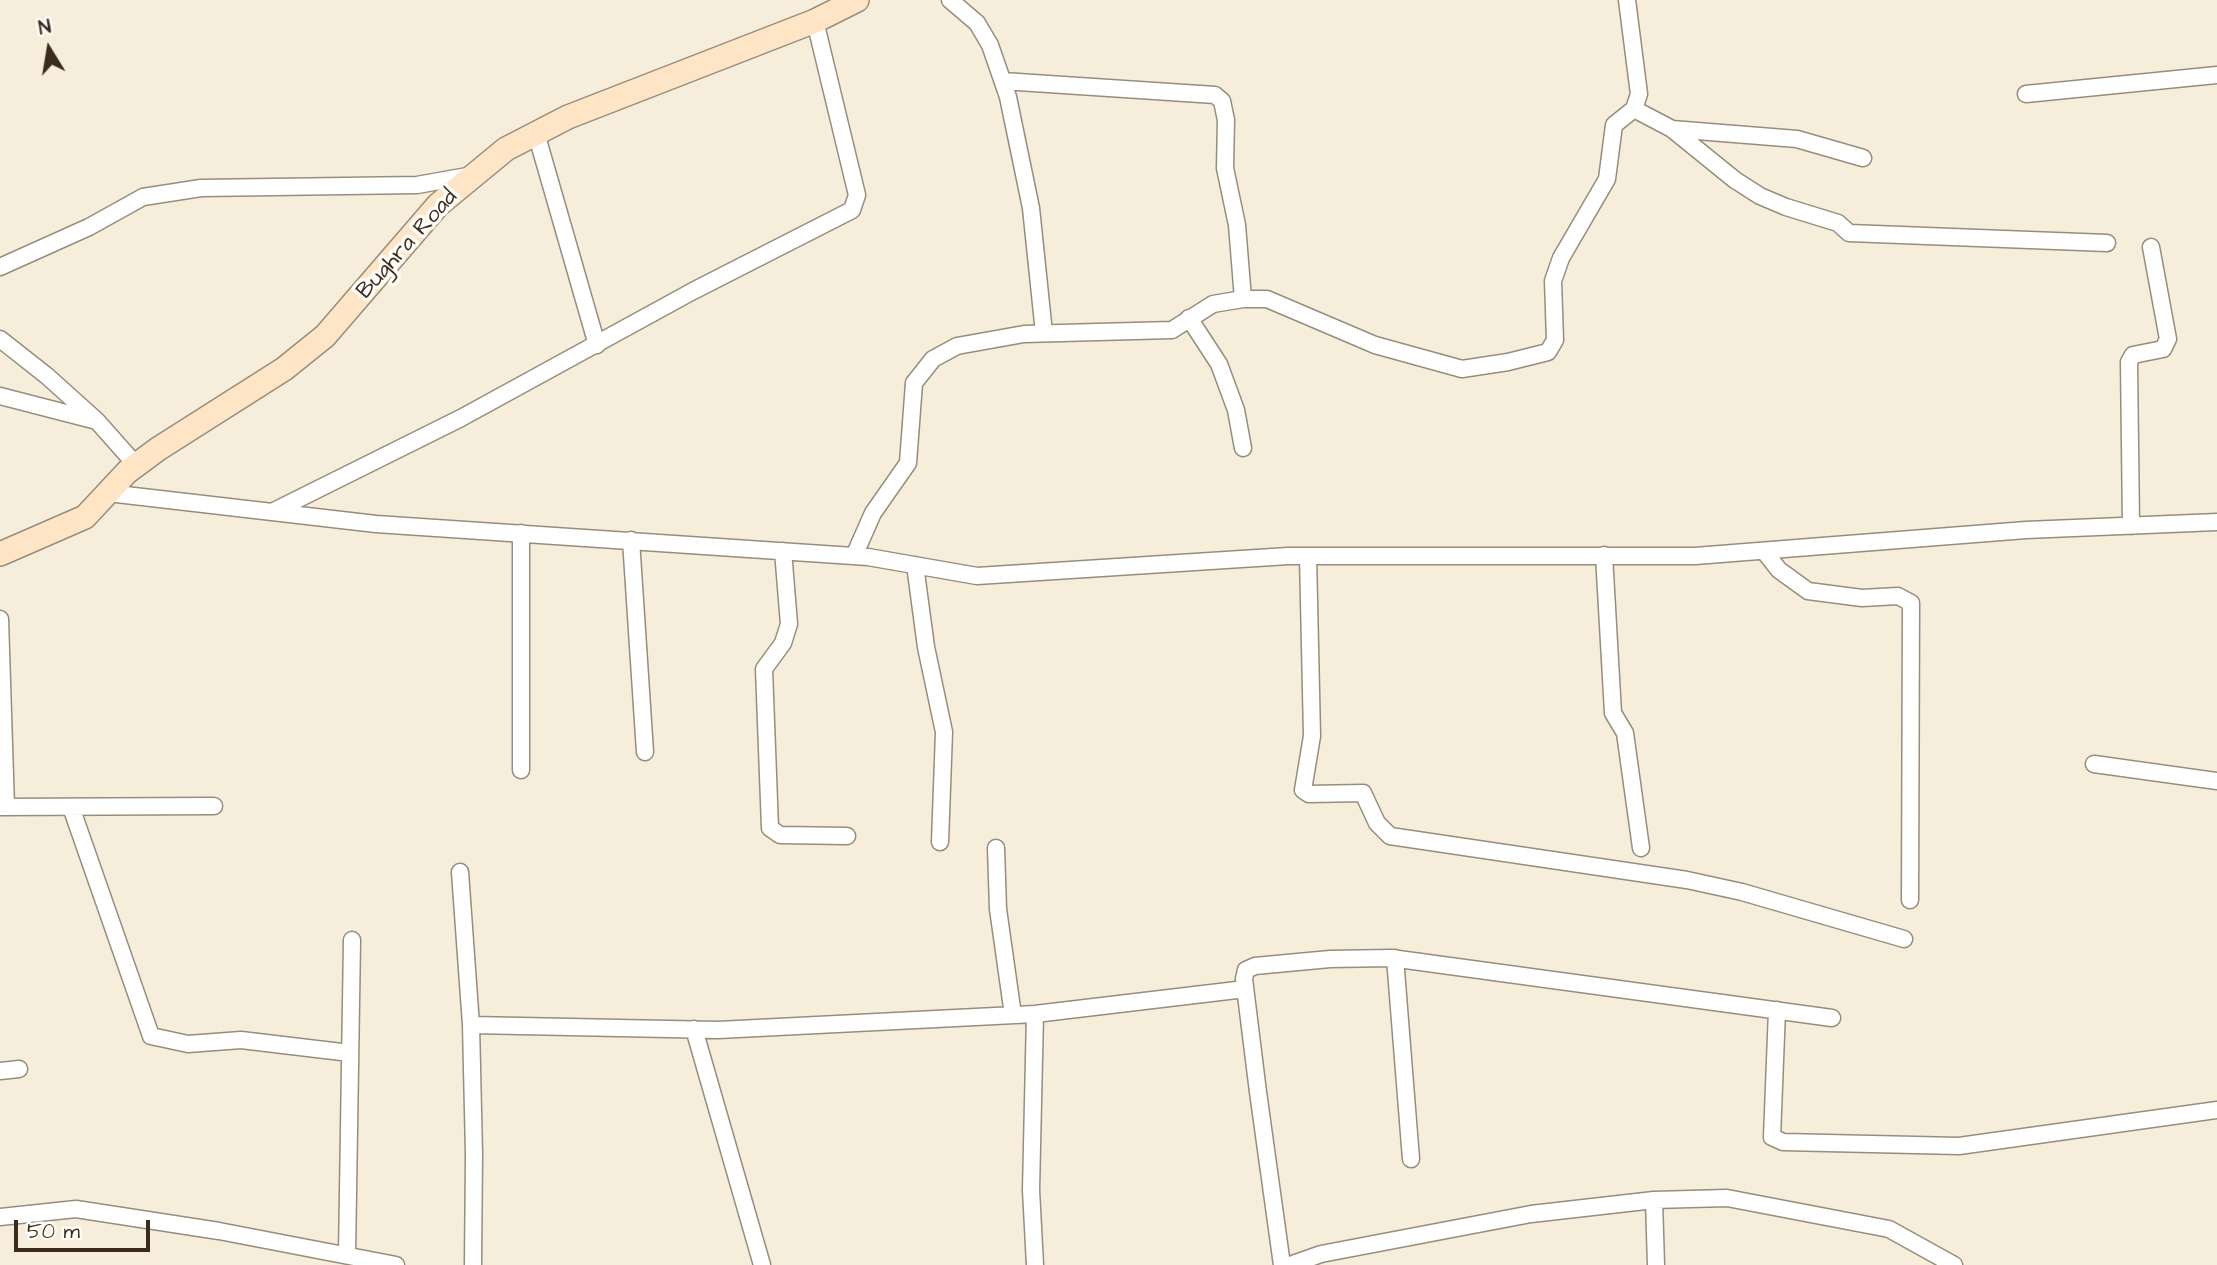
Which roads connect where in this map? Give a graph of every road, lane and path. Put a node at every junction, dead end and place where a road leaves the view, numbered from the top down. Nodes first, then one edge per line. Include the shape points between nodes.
1 (857, 0) edge
2 (950, 0) edge
3 (1628, 0) edge
4 (815, 21) junction
5 (2217, 75) edge
6 (1003, 81) junction
7 (2026, 94) dead end
8 (1634, 109) junction
9 (1672, 129) junction
10 (536, 133) junction
11 (1863, 158) dead end
12 (474, 175) junction
13 (2107, 243) dead end
14 (2151, 247) dead end
15 (0, 267) edge
16 (1243, 299) junction
17 (1189, 318) junction
18 (1044, 332) junction
19 (0, 339) edge
20 (597, 345) junction
21 (0, 396) edge
22 (97, 421) junction
23 (1243, 448) dead end
24 (136, 465) junction
25 (108, 493) junction
26 (272, 512) junction
27 (2217, 522) edge
28 (2131, 526) junction
29 (521, 533) junction
30 (631, 540) junction
31 (783, 551) junction
32 (1764, 551) junction
33 (0, 554) edge
34 (1604, 555) junction
35 (855, 556) junction
36 (1308, 556) junction
37 (915, 565) junction
38 (0, 619) edge
39 (645, 752) dead end
40 (2094, 764) dead end
41 (521, 770) dead end
42 (2217, 780) edge
43 (214, 806) dead end
44 (3, 807) edge
45 (71, 807) junction
46 (847, 836) dead end
47 (940, 842) dead end
48 (996, 848) dead end
49 (1641, 848) dead end
50 (460, 872) dead end
51 (1910, 900) dead end
52 (1904, 939) dead end
53 (352, 940) dead end
54 (1395, 958) junction
55 (1245, 989) junction
56 (1777, 1010) junction
57 (1035, 1014) junction
58 (1013, 1015) junction
59 (1832, 1018) dead end
60 (471, 1025) junction
61 (694, 1029) junction
62 (350, 1053) junction
63 (19, 1069) dead end
64 (0, 1071) edge
65 (2217, 1110) edge
66 (1411, 1159) dead end
67 (1654, 1200) junction
68 (0, 1217) edge
69 (347, 1255) junction
70 (396, 1265) edge
71 (473, 1265) edge
72 (762, 1265) edge
73 (1035, 1265) edge
74 (1282, 1265) edge
75 (1290, 1265) edge
76 (1656, 1265) edge
77 (1954, 1265) edge

1 - 4 street, Bughra Road
2 - 6 street via 977,23
3 - 8 street via 1639,94
4 - 10 street, Bughra Road
4 - 20 street via 857,195 852,210
5 - 7 street
6 - 16 street via 1215,96 1222,101 1225,168 1237,225
6 - 18 street via 1031,208
8 - 9 street
8 - 16 street via 1614,125 1607,179 1561,258 1553,281 1555,340 1548,352 1462,369 1375,345 1267,299
9 - 11 street via 1797,139
9 - 13 street via 1760,195 1838,223 1849,233
10 - 12 street, Bughra Road via 506,149
10 - 20 street
12 - 15 street via 416,185 201,188 143,197
12 - 24 street, Bughra Road via 438,205 325,336 284,369
14 - 28 street via 2168,339 2163,349 2133,355 2129,362
16 - 17 street via 1213,304
17 - 18 street via 1172,330
17 - 23 street via 1219,364 1236,410
18 - 35 street via 957,346 922,370 914,383 908,463 873,513
19 - 22 street
20 - 26 street
21 - 22 street
22 - 24 street
24 - 25 street, Bughra Road
25 - 26 street
25 - 33 street, Bughra Road via 73,525
26 - 29 street
27 - 28 street
28 - 32 street
29 - 30 street
29 - 41 street
30 - 31 street
30 - 39 street
31 - 35 street
31 - 46 street via 789,624 783,643 764,668 770,828 780,835
32 - 34 street
32 - 51 street via 1808,591 1862,598 1898,596 1911,603
34 - 36 street
34 - 49 street via 1612,713 1625,733
35 - 37 street
36 - 37 street via 977,576
36 - 52 street via 1312,736 1303,790 1309,794 1363,793 1377,823 1390,836 1687,880
37 - 47 street via 944,732
38 - 44 street
40 - 42 street
43 - 45 street
44 - 45 street
45 - 62 street via 151,1037 188,1044 241,1040
48 - 58 street via 998,909
50 - 60 street
53 - 62 street
54 - 55 street via 1255,966 1247,970
54 - 56 street
54 - 66 street
55 - 57 street
55 - 74 street
56 - 59 street
56 - 65 street via 1772,1137 1783,1142 1959,1146
57 - 58 street
57 - 73 street via 1031,1190
58 - 61 street
60 - 61 street
60 - 71 street
61 - 72 street
62 - 69 street
63 - 64 street
67 - 75 street via 1531,1214 1321,1254
67 - 76 street
67 - 77 street via 1756,1201 1889,1229
68 - 69 street via 76,1209
69 - 70 street

